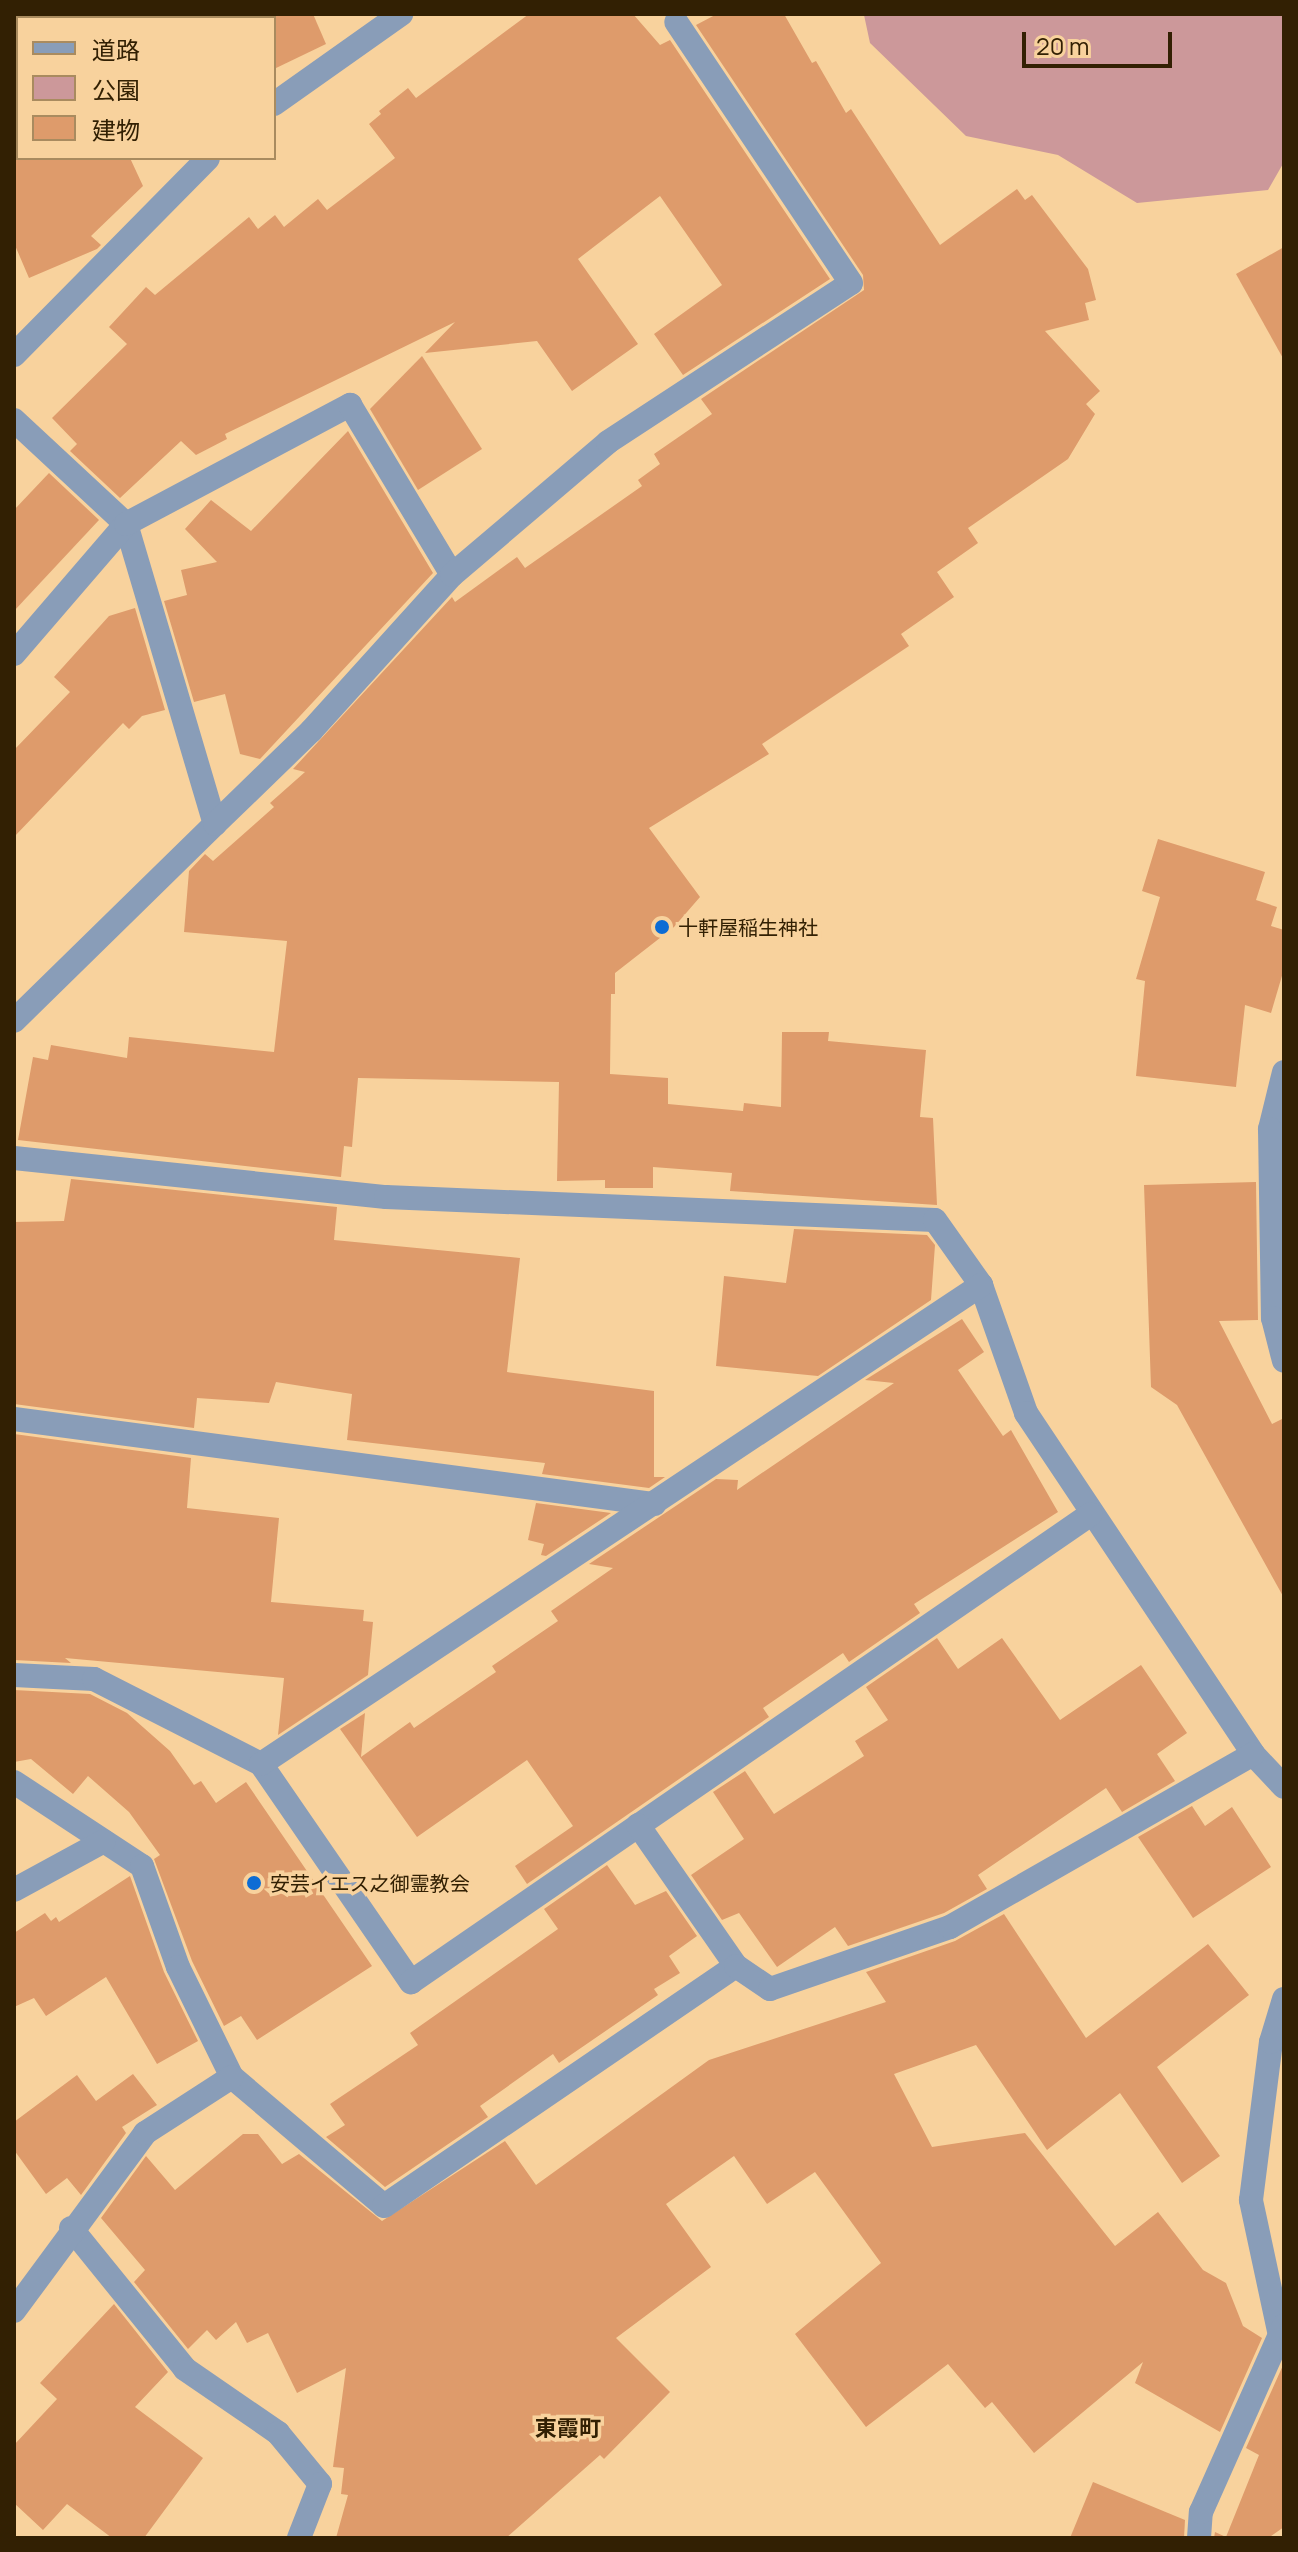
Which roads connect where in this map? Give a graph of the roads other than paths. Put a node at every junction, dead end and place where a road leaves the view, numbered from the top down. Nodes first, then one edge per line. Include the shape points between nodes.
1 (401, 14) edge
2 (676, 22) dead end
3 (276, 103) edge
4 (206, 160) edge
5 (17, 340) edge
6 (14, 420) edge
7 (126, 524) junction
8 (452, 575) junction
9 (14, 654) edge
10 (215, 824) junction
11 (14, 1021) edge
12 (1284, 1072) edge
13 (14, 1158) edge
14 (981, 1285) junction
15 (1284, 1361) edge
16 (14, 1419) edge
17 (654, 1504) junction
18 (1091, 1514) junction
19 (14, 1675) edge
20 (1253, 1754) junction
21 (261, 1764) junction
22 (14, 1782) edge
23 (1284, 1787) edge
24 (638, 1825) junction
25 (104, 1841) junction
26 (14, 1890) edge
27 (736, 1966) junction
28 (1284, 1999) edge
29 (232, 2077) junction
30 (71, 2228) junction
31 (14, 2311) edge
32 (1282, 2328) edge
33 (299, 2538) edge
34 (1199, 2538) edge

1 - 3 street
2 - 8 street via 851,283 608,442
4 - 5 street
6 - 7 street
7 - 8 street via 350,405
7 - 9 street
7 - 10 street
8 - 10 street via 311,731
10 - 11 street
12 - 15 street via 1270,1129 1273,1318
13 - 14 street via 386,1197 935,1220
14 - 17 street
14 - 18 street via 1026,1413
16 - 17 street
17 - 21 street
18 - 20 street
18 - 24 street
19 - 21 street via 94,1679
20 - 23 street
20 - 27 street via 950,1927 770,1989
21 - 24 street via 411,1982
22 - 25 street
24 - 27 street
25 - 26 street
25 - 29 street via 142,1866 178,1967
27 - 29 street via 384,2206
28 - 32 street via 1271,2042 1251,2200
29 - 30 street via 145,2133
30 - 31 street
30 - 33 street via 185,2369 278,2433 320,2484
32 - 34 street via 1201,2512

